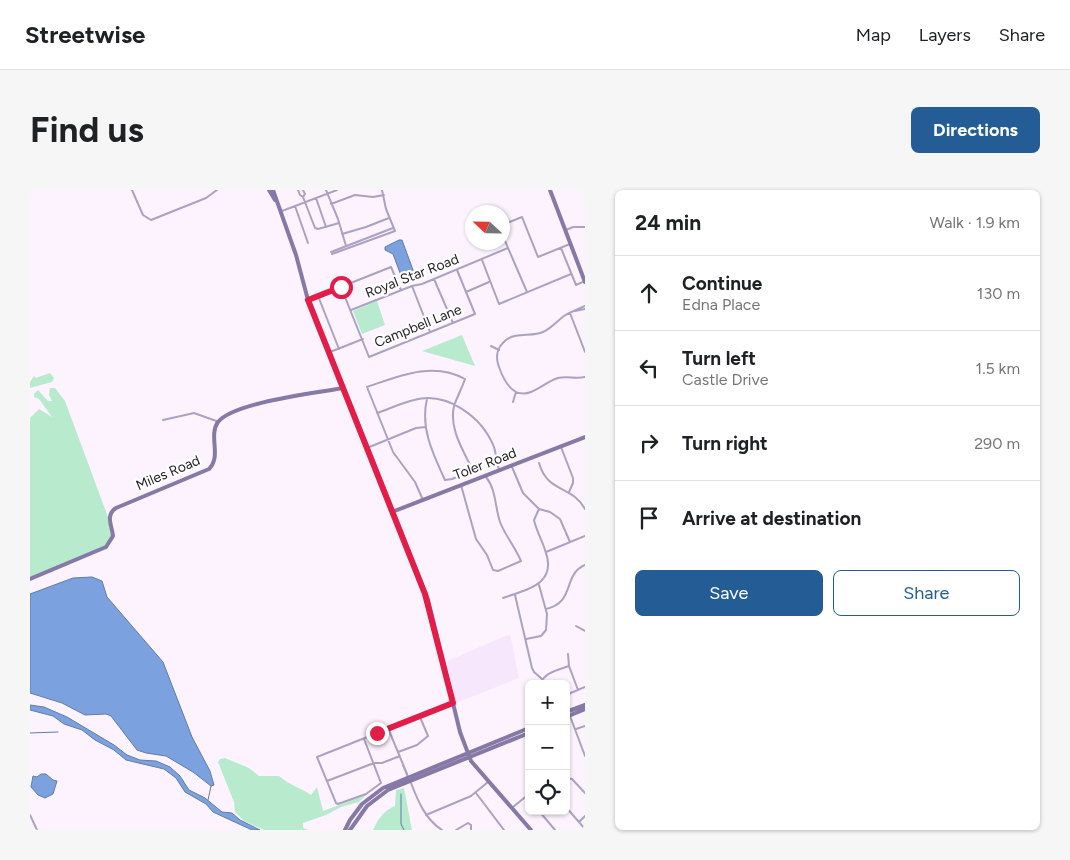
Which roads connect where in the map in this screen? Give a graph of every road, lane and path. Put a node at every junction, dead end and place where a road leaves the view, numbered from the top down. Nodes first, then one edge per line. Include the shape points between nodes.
1 (132, 190) edge
2 (217, 190) edge
3 (269, 190) edge
4 (273, 190) edge
5 (298, 190) edge
6 (303, 190) edge
7 (326, 190) edge
8 (337, 190) edge
9 (382, 190) edge
10 (550, 190) edge
11 (327, 194) junction
12 (384, 195) junction
13 (303, 197) junction
14 (316, 198) junction
15 (276, 200) junction
16 (305, 202) junction
17 (331, 204) junction
18 (295, 206) junction
19 (280, 212) junction
20 (389, 218) junction
21 (510, 222) edge
22 (339, 223) junction
23 (326, 227) junction
24 (585, 227) edge
25 (565, 230) junction
26 (342, 234) junction
27 (308, 243) dead end
28 (570, 244) junction
29 (347, 248) junction
30 (561, 248) junction
31 (503, 250) edge
32 (509, 250) edge
33 (331, 253) dead end
34 (481, 259) junction
35 (457, 270) junction
36 (571, 274) junction
37 (434, 279) junction
38 (490, 281) junction
39 (585, 282) edge
40 (412, 286) junction
41 (341, 287) junction
42 (400, 290) junction
43 (466, 292) junction
44 (527, 292) junction
45 (318, 296) junction
46 (308, 300) junction
47 (585, 307) edge
48 (351, 310) junction
49 (570, 313) junction
50 (453, 323) junction
51 (430, 332) junction
52 (362, 339) junction
53 (491, 346) dead end
54 (339, 348) junction
55 (498, 350) junction
56 (585, 352) edge
57 (328, 353) junction
58 (585, 377) edge
59 (343, 388) junction
60 (516, 392) junction
61 (427, 398) junction
62 (513, 402) dead end
63 (455, 404) junction
64 (377, 413) junction
65 (163, 420) dead end
66 (218, 422) junction
67 (425, 427) junction
68 (585, 437) edge
69 (388, 439) junction
70 (560, 446) junction
71 (367, 448) junction
72 (539, 463) dead end
73 (511, 465) junction
74 (499, 470) junction
75 (485, 476) junction
76 (461, 485) junction
77 (569, 492) junction
78 (423, 500) junction
79 (539, 509) junction
80 (585, 509) edge
81 (392, 512) junction
82 (585, 536) edge
83 (570, 542) junction
84 (546, 552) junction
85 (585, 565) edge
86 (30, 579) edge
87 (539, 584) junction
88 (515, 594) junction
89 (503, 598) dead end
90 (546, 609) junction
91 (576, 626) dead end
92 (585, 631) edge
93 (525, 640) junction
94 (568, 654) dead end
95 (569, 666) junction
96 (542, 679) joint
97 (585, 687) edge
98 (578, 690) junction
99 (570, 693) edge
100 (453, 703) junction
101 (585, 705) edge
102 (585, 709) edge
103 (570, 713) edge
104 (570, 713) edge
105 (420, 716) junction
106 (570, 718) edge
107 (585, 726) edge
108 (388, 728) junction
109 (576, 729) junction
110 (525, 730) edge
111 (525, 734) edge
112 (364, 739) junction
113 (398, 752) junction
114 (468, 755) junction
115 (400, 756) junction
116 (585, 756) edge
117 (374, 763) junction
118 (408, 777) junction
119 (570, 779) edge
120 (327, 781) junction
121 (488, 781) junction
122 (585, 786) edge
123 (582, 789) junction
124 (476, 792) junction
125 (585, 792) edge
126 (525, 797) edge
127 (512, 808) junction
128 (570, 812) edge
129 (30, 815) edge
130 (426, 815) junction
131 (543, 815) edge
132 (585, 816) edge
133 (579, 822) junction
134 (585, 829) edge
135 (37, 830) edge
136 (346, 830) edge
137 (350, 830) edge
138 (442, 830) edge
139 (456, 830) edge
140 (471, 830) edge
141 (504, 830) edge
142 (531, 830) edge
143 (555, 830) edge

1 - 2 street via 143,215 151,220 206,198
3 - 15 street
4 - 15 street
5 - 13 street
6 - 13 street
7 - 11 street
8 - 11 street
9 - 12 street
10 - 25 street
11 - 14 street
11 - 17 street
12 - 17 street via 355,195
12 - 20 street
13 - 16 street
14 - 16 street
14 - 23 street
15 - 19 street
16 - 18 street
16 - 23 street via 315,228
17 - 22 street
18 - 19 street
18 - 27 street
19 - 46 street
20 - 26 street
20 - 29 street via 394,230
21 - 30 street via 522,217 538,257
22 - 23 street
22 - 26 street
24 - 25 street
25 - 28 street
26 - 29 street
28 - 30 street
28 - 39 street
29 - 33 street
30 - 36 street
31 - 34 street, Royal Star Road
32 - 44 street
34 - 35 street, Royal Star Road
34 - 38 street
35 - 37 street, Royal Star Road
35 - 43 street
36 - 39 street via 576,285
36 - 44 street
37 - 40 street, Royal Star Road
37 - 50 street
38 - 43 street
38 - 44 street via 499,304
40 - 42 street, Royal Star Road
40 - 51 street
41 - 42 street via 391,267
41 - 45 street
41 - 48 street
42 - 48 street, Royal Star Road
43 - 50 street, Campbell Lane via 475,314
45 - 46 street
45 - 54 street
46 - 57 street
47 - 49 street
48 - 52 street
49 - 55 street via 543,332 508,338
49 - 56 street
50 - 51 street, Campbell Lane
51 - 52 street, Campbell Lane via 369,357
52 - 54 street
53 - 55 street
54 - 57 street
55 - 60 street via 497,361 503,378
57 - 59 street
58 - 60 street via 561,377 531,392
59 - 66 street via 258,403
59 - 71 street
60 - 62 street
61 - 63 street
61 - 64 street
61 - 67 street
63 - 64 street via 465,379 438,371 415,371 367,387
63 - 67 street via 454,429 470,472 446,480
63 - 74 street via 484,430 494,447
64 - 69 street
65 - 66 street via 194,413
66 - 86 street, Miles Road via 215,458 209,469 114,509 109,517 112,536 106,547
67 - 69 street
68 - 70 street, Toler Road
69 - 71 street
69 - 78 street
70 - 73 street, Toler Road
70 - 77 street via 573,478
71 - 81 street
72 - 77 street via 549,482
73 - 74 street, Toler Road
73 - 79 street via 522,491
74 - 75 street, Toler Road
75 - 76 street, Toler Road
75 - 76 street via 492,488 501,524 521,562 495,572 476,539
76 - 78 street, Toler Road
77 - 80 street
78 - 81 street, Toler Road
79 - 83 street via 560,519
79 - 84 street via 535,523
81 - 100 street via 428,600
82 - 83 street
83 - 84 street
84 - 87 street via 549,564
85 - 90 street via 574,574 562,601
87 - 88 street
87 - 90 street
88 - 89 street
88 - 93 street
90 - 93 street via 548,624 545,633
91 - 92 street
93 - 96 street via 532,670
94 - 95 street
95 - 96 street
95 - 98 street
97 - 98 street
98 - 99 street
100 - 105 street
100 - 114 street
101 - 103 street
102 - 104 street
105 - 108 street
105 - 113 street via 428,736 417,745
106 - 109 street
107 - 109 street
108 - 112 street
108 - 113 street
109 - 116 street
110 - 114 street
111 - 114 street
112 - 117 street
112 - 120 street via 317,757
113 - 115 street
114 - 118 street
114 - 118 street
114 - 121 street
115 - 117 street
115 - 118 street
117 - 120 street
117 - 120 street via 381,783 366,794 338,804
118 - 130 street
118 - 136 street via 369,798
118 - 137 street via 375,799
119 - 123 street
121 - 124 street
121 - 127 street
122 - 123 street
123 - 125 street
124 - 130 street
124 - 141 street
126 - 127 street
127 - 142 street
128 - 133 street
129 - 135 street
130 - 138 street
131 - 143 street
132 - 133 street
133 - 134 street
139 - 140 street via 468,823

